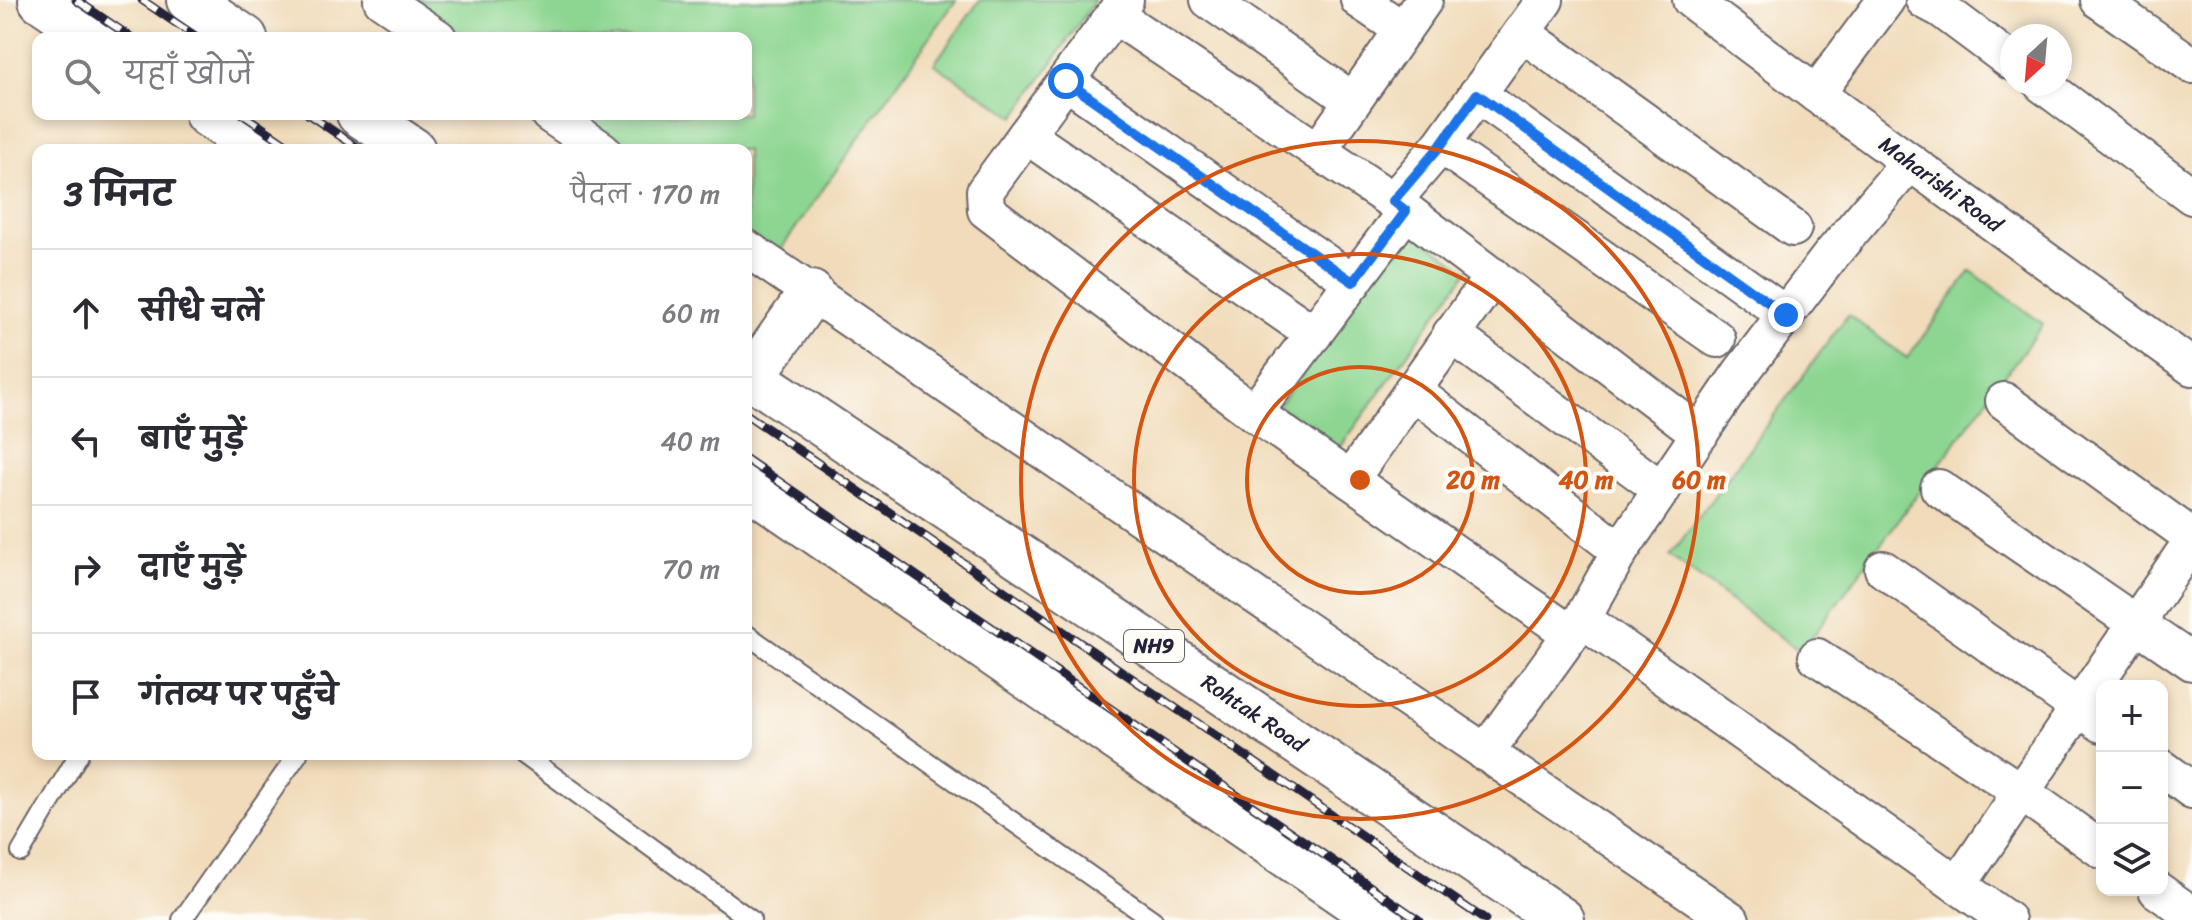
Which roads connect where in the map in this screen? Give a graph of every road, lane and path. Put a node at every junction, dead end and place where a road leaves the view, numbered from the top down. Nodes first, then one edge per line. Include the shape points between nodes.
1 (41, 0) edge
2 (189, 0) edge
3 (382, 0) edge
4 (1209, 0) edge
5 (1359, 0) edge
6 (1424, 0) edge
7 (1545, 0) edge
8 (1691, 0) edge
9 (1886, 0) edge
10 (1924, 0) edge
11 (2099, 0) edge
12 (1120, 8) edge
13 (1403, 30) junction
14 (88, 32) edge
15 (236, 32) edge
16 (429, 32) edge
17 (1522, 33) junction
18 (2000, 53) edge
19 (2192, 65) edge
20 (1066, 81) junction
21 (1477, 94) junction
22 (1816, 94) junction
23 (2058, 96) edge
24 (1353, 101) junction
25 (216, 120) edge
26 (368, 120) edge
27 (558, 120) edge
28 (1026, 135) junction
29 (251, 144) edge
30 (404, 144) edge
31 (593, 144) edge
32 (1441, 145) junction
33 (1318, 151) junction
34 (1910, 162) junction
35 (2192, 196) edge
36 (1400, 206) junction
37 (1793, 228) dead end
38 (752, 252) edge
39 (1493, 276) junction
40 (1353, 282) junction
41 (811, 293) junction
42 (1786, 315) junction
43 (1314, 334) junction
44 (1451, 334) junction
45 (1717, 339) dead end
46 (2192, 367) edge
47 (752, 371) edge
48 (752, 377) edge
49 (1412, 390) junction
50 (2004, 401) dead end
51 (1254, 413) junction
52 (1700, 434) junction
53 (1350, 480) junction
54 (752, 488) edge
55 (1939, 488) dead end
56 (1662, 490) junction
57 (2192, 539) edge
58 (1620, 551) junction
59 (1883, 569) dead end
60 (2136, 623) junction
61 (1576, 627) junction
62 (752, 638) edge
63 (1817, 657) dead end
64 (2192, 662) edge
65 (2090, 716) edge
66 (1485, 753) junction
67 (75, 760) edge
68 (294, 760) edge
69 (531, 760) edge
70 (2168, 772) edge
71 (2192, 790) edge
72 (2021, 792) junction
73 (2096, 846) edge
74 (21, 852) dead end
75 (1958, 885) junction
76 (2165, 896) edge
77 (2192, 915) edge
78 (182, 920) edge
79 (751, 920) edge
80 (1153, 920) edge
81 (1381, 920) edge
82 (1562, 920) edge
83 (1731, 920) edge
84 (2007, 920) edge

1 - 14 main road
2 - 15 main road
3 - 16 street
4 - 24 street
5 - 13 street
6 - 13 street
7 - 17 street
8 - 22 street, Maharishi Road
9 - 22 street
10 - 18 street
11 - 19 street
12 - 20 street
12 - 33 street
13 - 24 street
17 - 21 street
17 - 37 street
20 - 28 street
20 - 40 street
21 - 32 street
21 - 42 street
22 - 34 street, Maharishi Road
23 - 35 street
24 - 33 street
25 - 29 main road
26 - 30 main road
27 - 31 street
28 - 43 street
28 - 51 street via 985,191 986,210
32 - 36 street
32 - 45 street
33 - 36 street
34 - 42 street
34 - 46 street, Maharishi Road
36 - 39 street
36 - 40 street
38 - 41 street
39 - 44 street
39 - 52 street
40 - 43 street
41 - 47 main road
41 - 66 street
42 - 52 street
43 - 51 street
44 - 49 street
44 - 56 street
48 - 82 main road, Rohtak Road / NH9
49 - 53 street
49 - 58 street
50 - 57 street
51 - 53 street
52 - 56 street
53 - 61 street
54 - 81 main road
55 - 60 street
56 - 58 street
57 - 60 street
58 - 61 street
59 - 65 street
60 - 64 street
60 - 65 street
61 - 66 street
61 - 75 street
62 - 80 lane
63 - 72 street
65 - 72 street
66 - 83 street
67 - 74 lane
68 - 78 lane
69 - 79 lane
70 - 71 street
72 - 73 street
72 - 75 street
75 - 84 street
76 - 77 street

